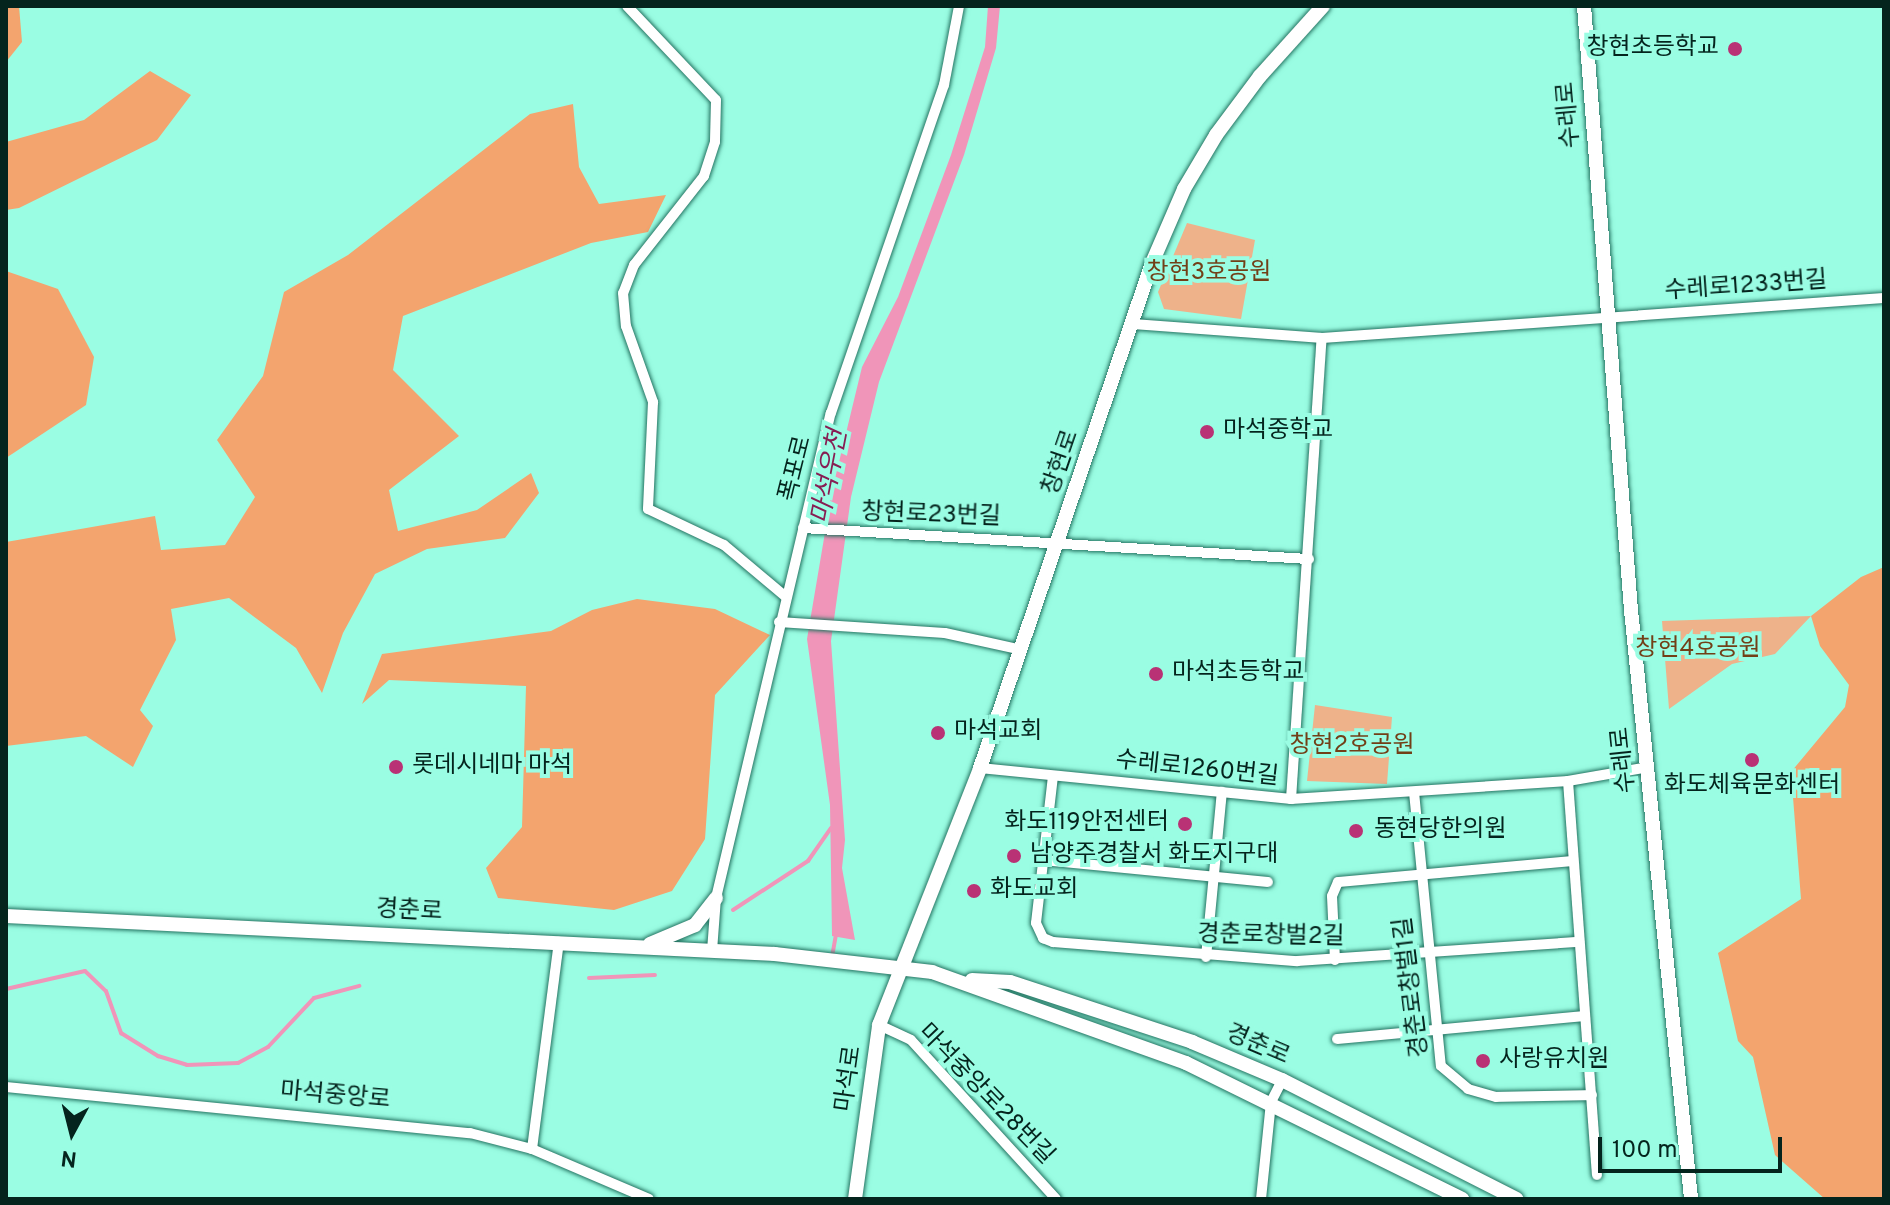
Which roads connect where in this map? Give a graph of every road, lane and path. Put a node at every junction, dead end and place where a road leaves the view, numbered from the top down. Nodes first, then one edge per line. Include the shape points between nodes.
1 (627, 6) edge
2 (959, 6) edge
3 (1323, 6) edge
4 (1584, 6) edge
5 (1884, 298) edge
6 (1611, 316) junction
7 (1133, 324) junction
8 (1322, 338) junction
9 (803, 528) junction
10 (1058, 543) junction
11 (1309, 559) junction
12 (786, 597) junction
13 (779, 622) junction
14 (1018, 649) junction
15 (1649, 767) junction
16 (980, 768) junction
17 (1053, 776) junction
18 (1568, 781) junction
19 (1222, 792) junction
20 (1414, 792) junction
21 (1291, 799) junction
22 (1043, 860) junction
23 (1573, 861) junction
24 (1421, 874) junction
25 (1212, 879) junction
26 (1268, 882) dead end
27 (716, 898) junction
28 (6, 916) edge
29 (559, 942) junction
30 (1579, 942) junction
31 (643, 947) junction
32 (712, 951) junction
33 (1427, 955) junction
34 (1206, 957) junction
35 (1335, 960) junction
36 (900, 968) junction
37 (964, 980) junction
38 (1585, 1016) junction
39 (879, 1025) junction
40 (1434, 1030) junction
41 (1337, 1039) dead end
42 (1282, 1080) junction
43 (6, 1087) edge
44 (1592, 1095) junction
45 (1271, 1102) junction
46 (532, 1149) junction
47 (1690, 1172) junction
48 (1597, 1175) dead end
49 (649, 1199) edge
50 (855, 1199) edge
51 (1056, 1199) edge
52 (1261, 1199) edge
53 (1462, 1199) edge
54 (1517, 1199) edge
55 (1683, 1199) edge
56 (1691, 1199) edge
57 (1701, 1199) edge

1 - 12 street via 716,100 715,142 704,176 634,265 623,293 626,326 653,402 648,509 724,545
2 - 9 street, 폭포로 via 944,85 851,348
3 - 7 street, 창현로 via 1216,135 1184,189
4 - 6 street, 수레로
5 - 6 street, 수레로1233번길
6 - 8 street
6 - 15 street, 수레로 via 1631,610
7 - 8 street
7 - 10 street, 창현로
8 - 11 street
9 - 10 street, 창현로23번길
9 - 12 street, 폭포로
10 - 11 street, 창현로23번길
10 - 14 street, 창현로
11 - 21 street
12 - 13 street, 폭포로
13 - 14 street via 945,633
13 - 27 street, 폭포로
14 - 16 street, 창현로
15 - 18 street, 수레로1260번길
15 - 47 street, 수레로
16 - 17 street, 수레로1260번길
16 - 36 street, 창현로
17 - 19 street, 수레로1260번길
17 - 22 street, 경춘로창벌2길
18 - 20 street, 수레로1260번길
18 - 23 street
19 - 21 street, 수레로1260번길
19 - 25 street
20 - 21 street, 수레로1260번길
20 - 24 street, 경춘로창벌1길
22 - 25 street
22 - 34 street, 경춘로창벌2길 via 1036,923 1043,938 1078,947
23 - 24 street
23 - 30 street
24 - 33 street, 경춘로창벌1길
24 - 35 street via 1338,882 1332,896
25 - 26 street
25 - 34 street
27 - 31 street via 695,925
27 - 32 street, 폭포로
28 - 29 street, 경춘로
29 - 31 street, 경춘로
29 - 46 street
30 - 33 street, 경춘로창벌2길
30 - 38 street
31 - 32 street, 경춘로
32 - 36 street, 경춘로
33 - 35 street, 경춘로창벌2길
33 - 40 street, 경춘로창벌1길
34 - 35 street, 경춘로창벌2길
36 - 37 street, 경춘로
36 - 39 street, 마석로
37 - 42 street, 경춘로 via 1010,982 1070,999
37 - 45 street, 경춘로 via 1115,1034
38 - 40 street
38 - 44 street
39 - 50 street, 마석로
39 - 51 street, 마석중앙로28번길 via 911,1040
40 - 41 street
40 - 44 street, 경춘로창벌1길 via 1441,1066 1468,1089 1518,1099
42 - 45 street
42 - 54 street, 경춘로
43 - 46 street, 마석중앙로 via 423,1125
44 - 48 street
45 - 52 street
45 - 53 street, 경춘로
46 - 49 street, 마석중앙로
47 - 55 street
47 - 56 street, 수레로
47 - 57 street

